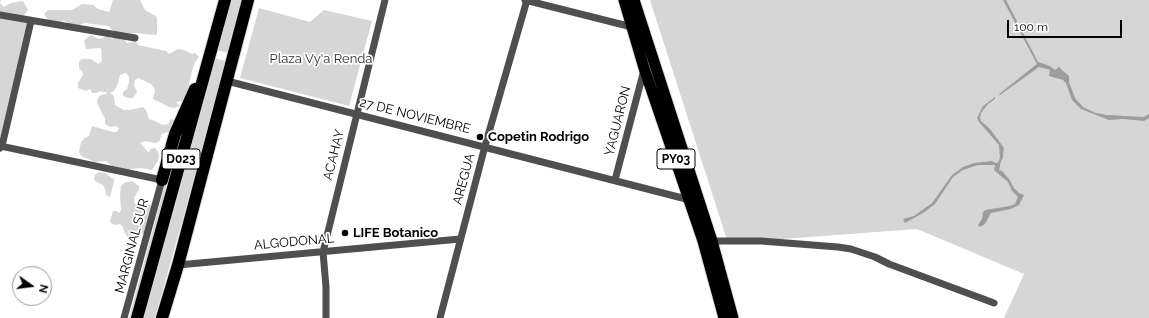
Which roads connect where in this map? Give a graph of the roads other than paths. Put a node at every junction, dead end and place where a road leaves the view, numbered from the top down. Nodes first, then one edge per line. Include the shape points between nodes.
1 (225, 0) edge
2 (248, 0) edge
3 (385, 0) edge
4 (526, 0) edge
5 (624, 0) edge
6 (634, 0) edge
7 (0, 15) edge
8 (31, 21) junction
9 (632, 27) junction
10 (135, 38) dead end
11 (207, 65) junction
12 (644, 68) junction
13 (226, 81) junction
14 (357, 114) junction
15 (485, 146) junction
16 (0, 147) edge
17 (162, 180) junction
18 (615, 180) junction
19 (690, 200) junction
20 (460, 240) junction
21 (712, 241) junction
22 (323, 252) junction
23 (178, 264) junction
24 (171, 287) junction
25 (994, 303) dead end
26 (124, 318) edge
27 (137, 318) edge
28 (162, 318) edge
29 (171, 318) edge
30 (326, 318) edge
31 (440, 318) edge
32 (724, 318) edge
33 (732, 318) edge

1 - 11 highway, D023
2 - 13 highway, D023
3 - 14 street, ACAHAY
4 - 9 street
4 - 15 street, AREGUA
5 - 9 highway, PY03
6 - 21 highway, PY03
7 - 8 street
8 - 10 street
8 - 16 street
9 - 12 highway, PY03
11 - 17 highway via 175,134
11 - 27 highway, D023
12 - 18 street, YAGUARON
12 - 19 highway, PY03
13 - 14 street, 27 DE NOVIEMBRE
13 - 23 highway, D023
14 - 15 street, 27 DE NOVIEMBRE
14 - 22 street, ACAHAY
15 - 18 street, 27 DE NOVIEMBRE
15 - 20 street, AREGUA
16 - 17 street
17 - 26 street, MARGINAL SUR
18 - 19 street, 27 DE NOVIEMBRE
19 - 32 highway, PY03 via 706,248
20 - 22 street, ALGODONAL
20 - 31 street, AREGUA
21 - 25 street via 761,241 852,249
21 - 33 highway, PY03
22 - 23 street, ALGODONAL
22 - 30 street, ACAHAY
23 - 24 highway, D023
24 - 28 highway, D023
24 - 29 highway

